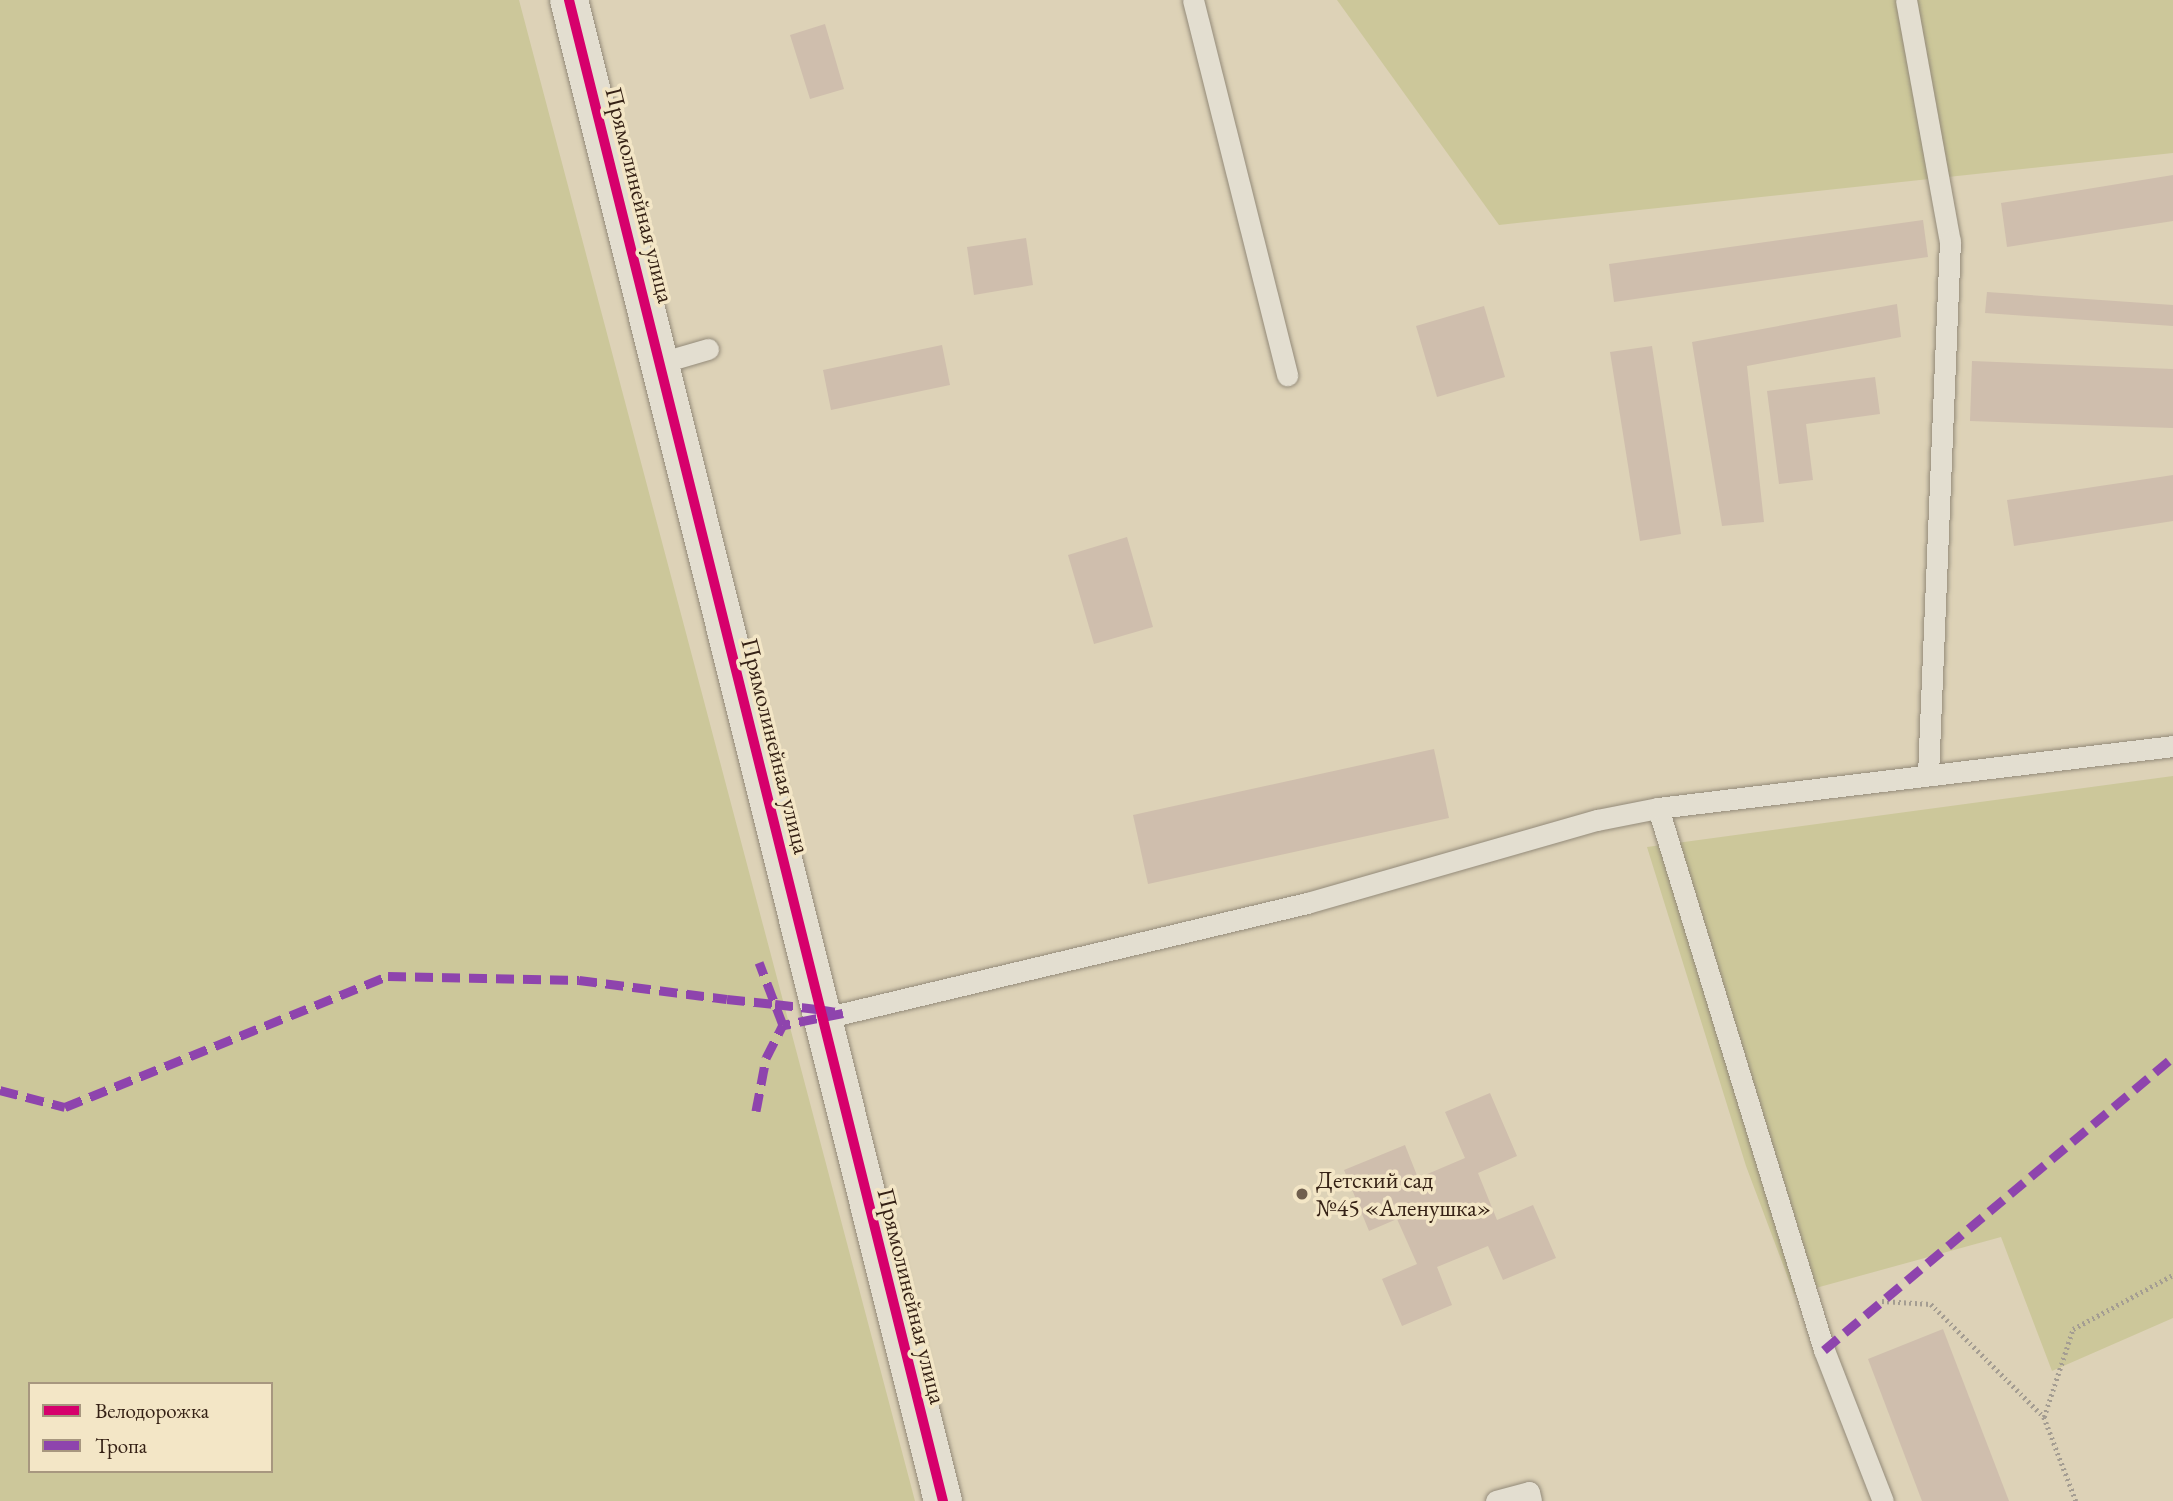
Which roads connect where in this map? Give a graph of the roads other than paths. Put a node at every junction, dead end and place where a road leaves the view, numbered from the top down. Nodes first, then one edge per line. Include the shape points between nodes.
1 (569, 0) edge
2 (1193, 0) edge
3 (1906, 0) edge
4 (708, 349) dead end
5 (660, 363) junction
6 (1287, 375) dead end
7 (2173, 746) edge
8 (1928, 775) junction
9 (1658, 808) junction
10 (820, 1019) junction
11 (943, 1501) edge
12 (1496, 1501) edge
13 (1531, 1501) edge
14 (1883, 1501) edge

1 - 5 street, Прямолинейная улица
2 - 6 lane
3 - 8 lane via 1950,241
4 - 5 lane
5 - 10 street, Прямолинейная улица
7 - 8 lane
8 - 9 lane
9 - 10 lane via 1597,820 1307,903
9 - 14 lane via 1824,1350
10 - 11 street, Прямолинейная улица
12 - 13 lane via 1529,1492

